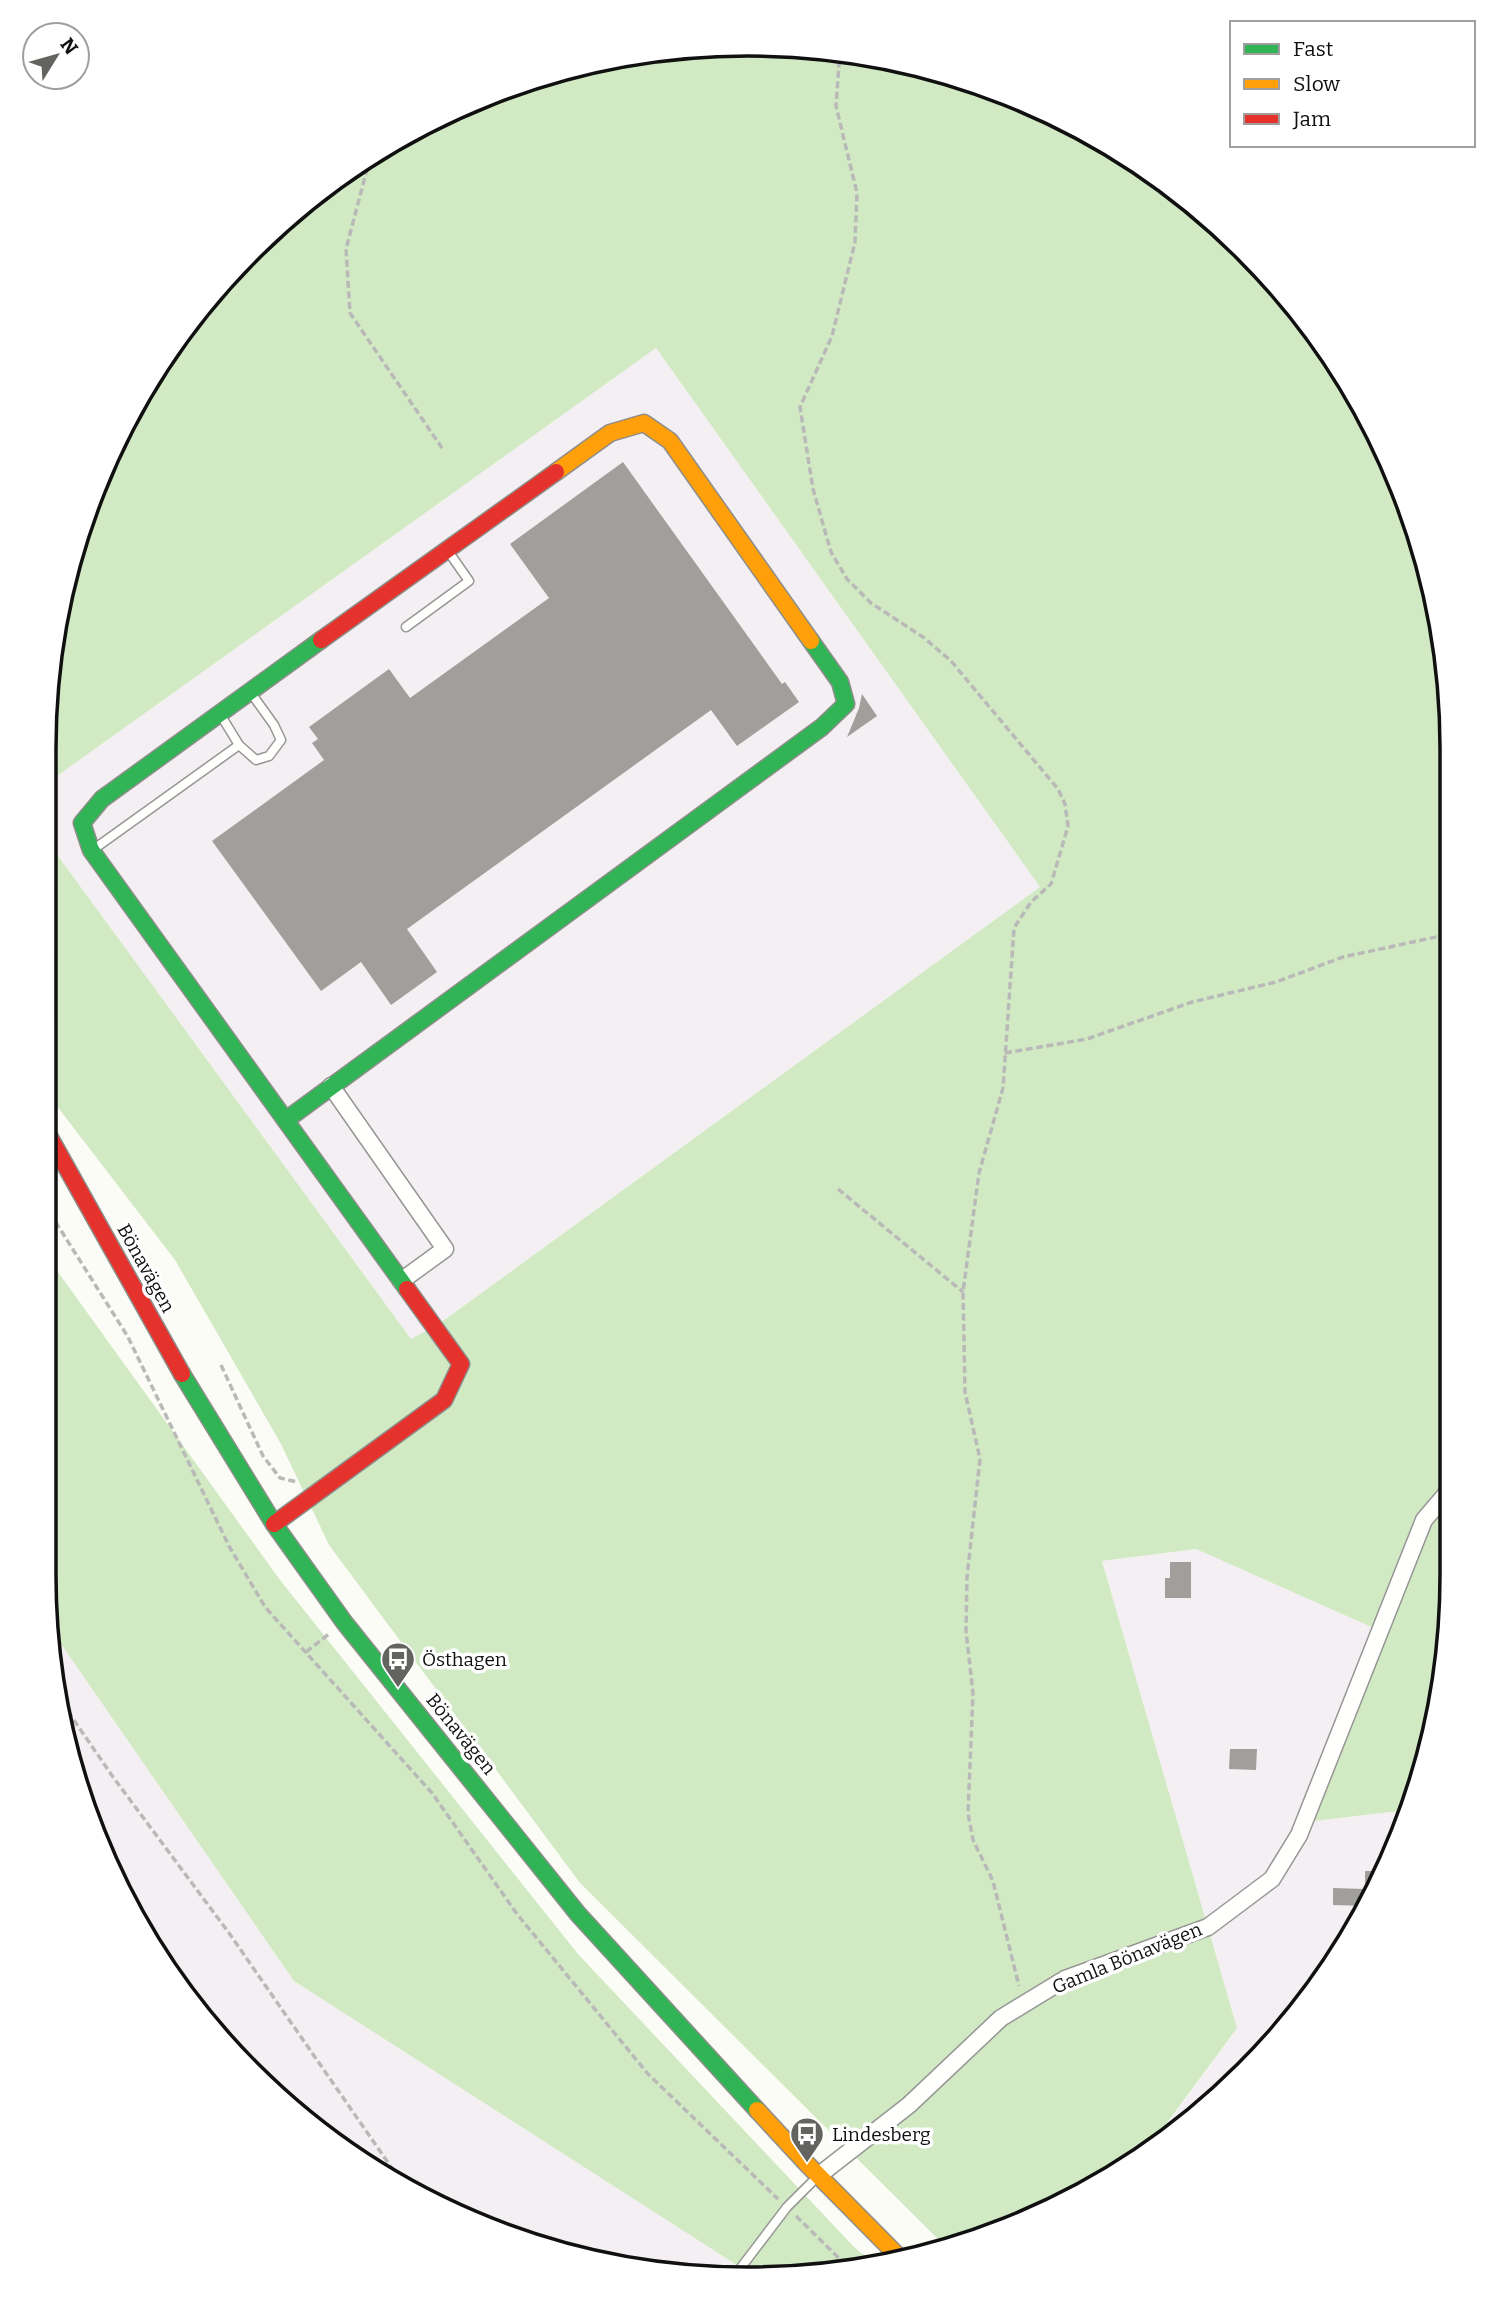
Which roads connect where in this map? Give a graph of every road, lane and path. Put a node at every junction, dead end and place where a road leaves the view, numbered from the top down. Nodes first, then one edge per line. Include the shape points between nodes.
1 (840, 62) edge
2 (366, 171) edge
3 (442, 448) dead end
4 (447, 548) junction
5 (406, 627) dead end
6 (250, 692) junction
7 (220, 713) junction
8 (239, 745) junction
9 (91, 850) junction
10 (1440, 936) edge
11 (1005, 1053) junction
12 (331, 1086) junction
13 (286, 1120) junction
14 (56, 1149) edge
15 (838, 1189) dead end
16 (56, 1223) edge
17 (401, 1281) junction
18 (962, 1292) junction
19 (221, 1365) dead end
20 (302, 1480) dead end
21 (1440, 1501) edge
22 (274, 1524) junction
23 (70, 1715) edge
24 (1025, 2003) junction
25 (391, 2167) edge
26 (818, 2176) junction
27 (786, 2207) junction
28 (893, 2251) edge
29 (842, 2260) edge
30 (741, 2267) edge

1 - 11 path via 836,107 857,193 855,242 832,336 800,407 813,489 831,552 847,579 871,603 951,661 1058,789 1065,804 1068,826 1051,884 1031,902 1014,928
2 - 3 path via 346,249 350,313
4 - 5 lane via 469,581
4 - 6 street
4 - 12 street via 610,433 644,422 670,441 840,682 846,704 822,727
6 - 7 street
6 - 8 lane via 281,740 269,756 256,760
7 - 8 lane
7 - 9 street via 102,799 82,822
8 - 9 lane
9 - 13 street
10 - 11 path via 1343,957 1087,1039
11 - 18 path via 1003,1088 979,1173
12 - 13 street
12 - 17 street via 445,1249
13 - 17 street
14 - 22 street, Bönavägen via 160,1338
15 - 18 path
16 - 27 path via 128,1337 229,1546 265,1607 432,1793 517,1913 648,2074
17 - 22 street via 461,1364 443,1400
18 - 24 path via 965,1392 980,1459 967,1577 966,1631 973,1693 968,1813 972,1840 993,1881
19 - 20 path via 262,1456 280,1478
21 - 24 street, Gamla Bönavägen via 1424,1520 1299,1835 1272,1879 1208,1927 1065,1979
22 - 26 street, Bönavägen via 344,1622 578,1914
23 - 25 path
24 - 26 street, Gamla Bönavägen via 1001,2018 909,2105
26 - 27 lane
26 - 28 street, Bönavägen
27 - 29 path
27 - 30 lane

